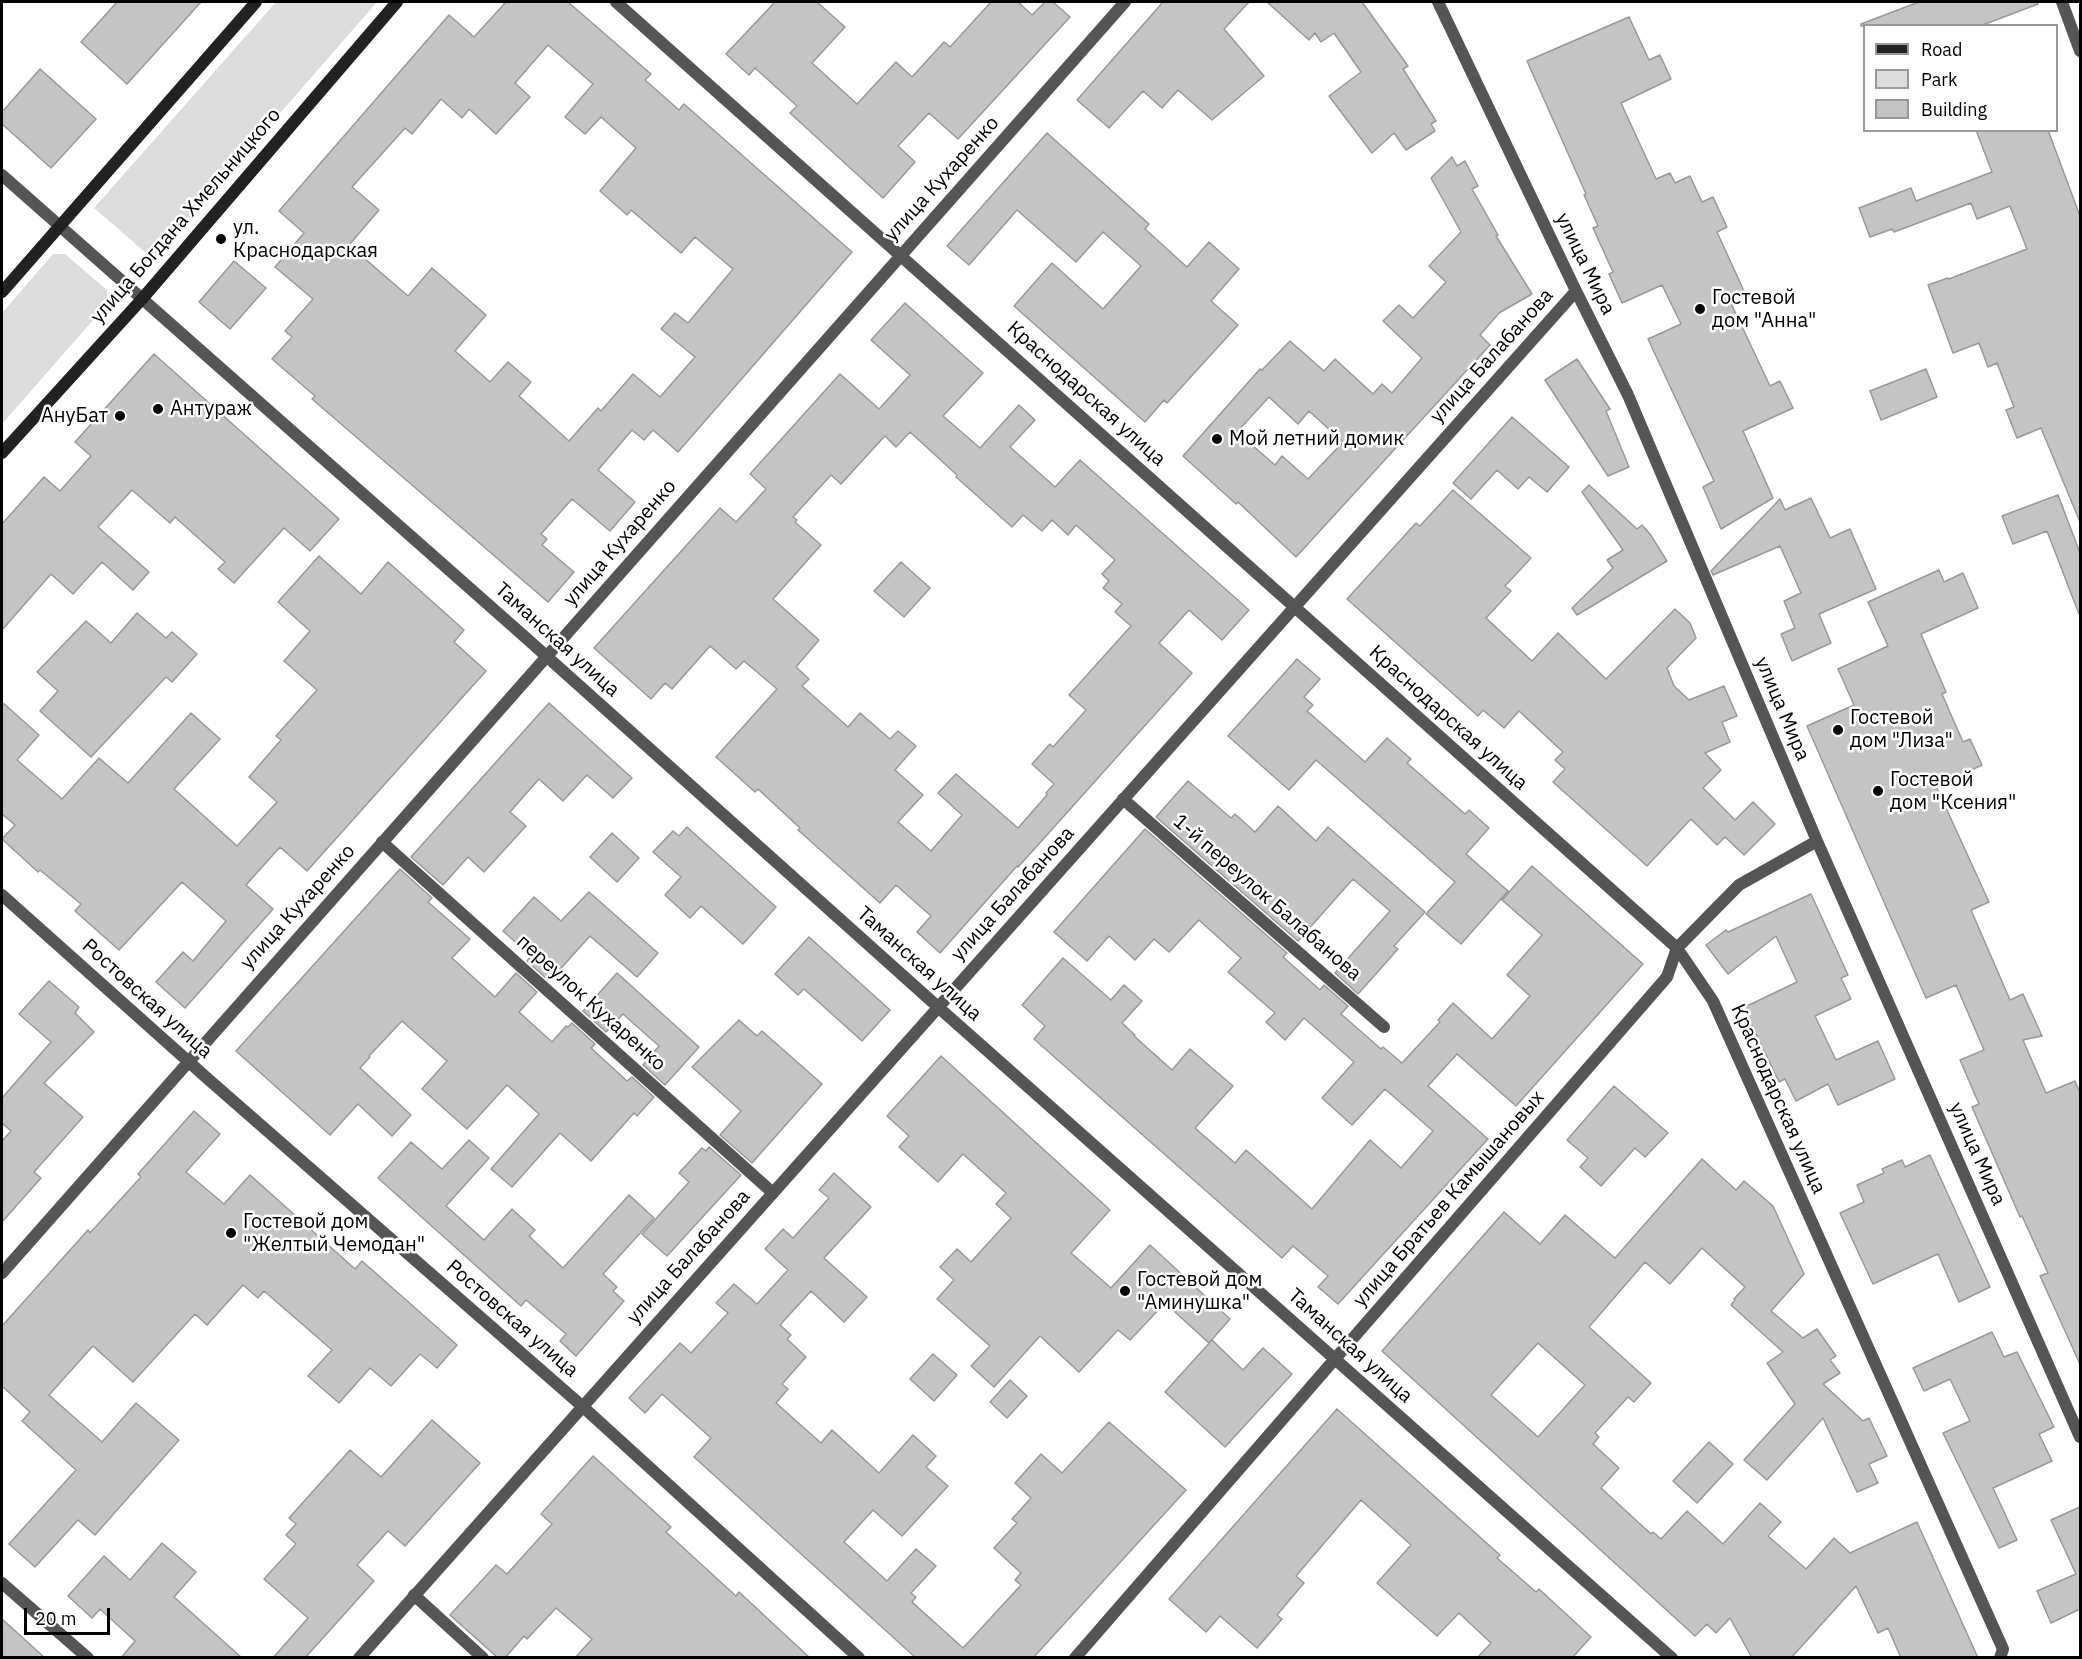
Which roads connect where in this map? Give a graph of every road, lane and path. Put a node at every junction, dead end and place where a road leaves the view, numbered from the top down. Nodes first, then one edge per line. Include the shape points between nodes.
1 (256, 2) edge
2 (397, 2) edge
3 (616, 2) edge
4 (1125, 2) edge
5 (1438, 2) edge
6 (2062, 2) edge
7 (2080, 51) edge
8 (2, 175) edge
9 (59, 226) junction
10 (901, 255) junction
11 (2, 291) edge
12 (1576, 291) junction
13 (142, 298) junction
14 (2, 453) edge
15 (1294, 607) junction
16 (546, 656) junction
17 (1124, 799) junction
18 (1817, 841) junction
19 (382, 842) junction
20 (2, 895) edge
21 (1677, 948) junction
22 (938, 1007) junction
23 (1384, 1027) dead end
24 (188, 1061) junction
25 (772, 1193) junction
26 (2, 1273) edge
27 (1336, 1360) junction
28 (582, 1406) junction
29 (2080, 1437) edge
30 (2, 1583) edge
31 (414, 1596) junction
32 (2005, 1655) edge
33 (88, 1658) edge
34 (359, 1658) edge
35 (483, 1658) edge
36 (859, 1658) edge
37 (1075, 1658) edge
38 (1672, 1658) edge

1 - 9 main road
2 - 13 main road, улица Богдана Хмельницкого
3 - 10 street, Краснодарская улица
4 - 10 street, улица Кухаренко
5 - 12 street, улица Мира
6 - 7 street
8 - 9 street
9 - 11 main road
9 - 13 street, Таманская улица
10 - 15 street, Краснодарская улица
10 - 16 street, улица Кухаренко
12 - 15 street, улица Балабанова
12 - 18 street, улица Мира via 1629,395
13 - 14 main road, улица Богдана Хмельницкого
13 - 16 street, Таманская улица
15 - 17 street, улица Балабанова
15 - 21 street, Краснодарская улица
16 - 19 street, улица Кухаренко
16 - 22 street, Таманская улица
17 - 22 street, улица Балабанова
17 - 23 street, 1-й переулок Балабанова
18 - 21 street, улица Братьев Камышановых via 1739,885
18 - 29 street, улица Мира
19 - 24 street, улица Кухаренко
19 - 25 street, переулок Кухаренко
20 - 24 street, Ростовская улица
21 - 27 street, улица Братьев Камышановых via 1668,977
21 - 32 street, Краснодарская улица via 1713,1001
22 - 25 street, улица Балабанова
22 - 27 street, Таманская улица
24 - 26 street, улица Кухаренко
24 - 28 street, Ростовская улица
25 - 28 street, улица Балабанова
27 - 37 street, улица Братьев Камышановых
27 - 38 street, Таманская улица
28 - 31 street, улица Балабанова
28 - 36 street, Ростовская улица
30 - 33 street
31 - 34 street, улица Балабанова
31 - 35 street

